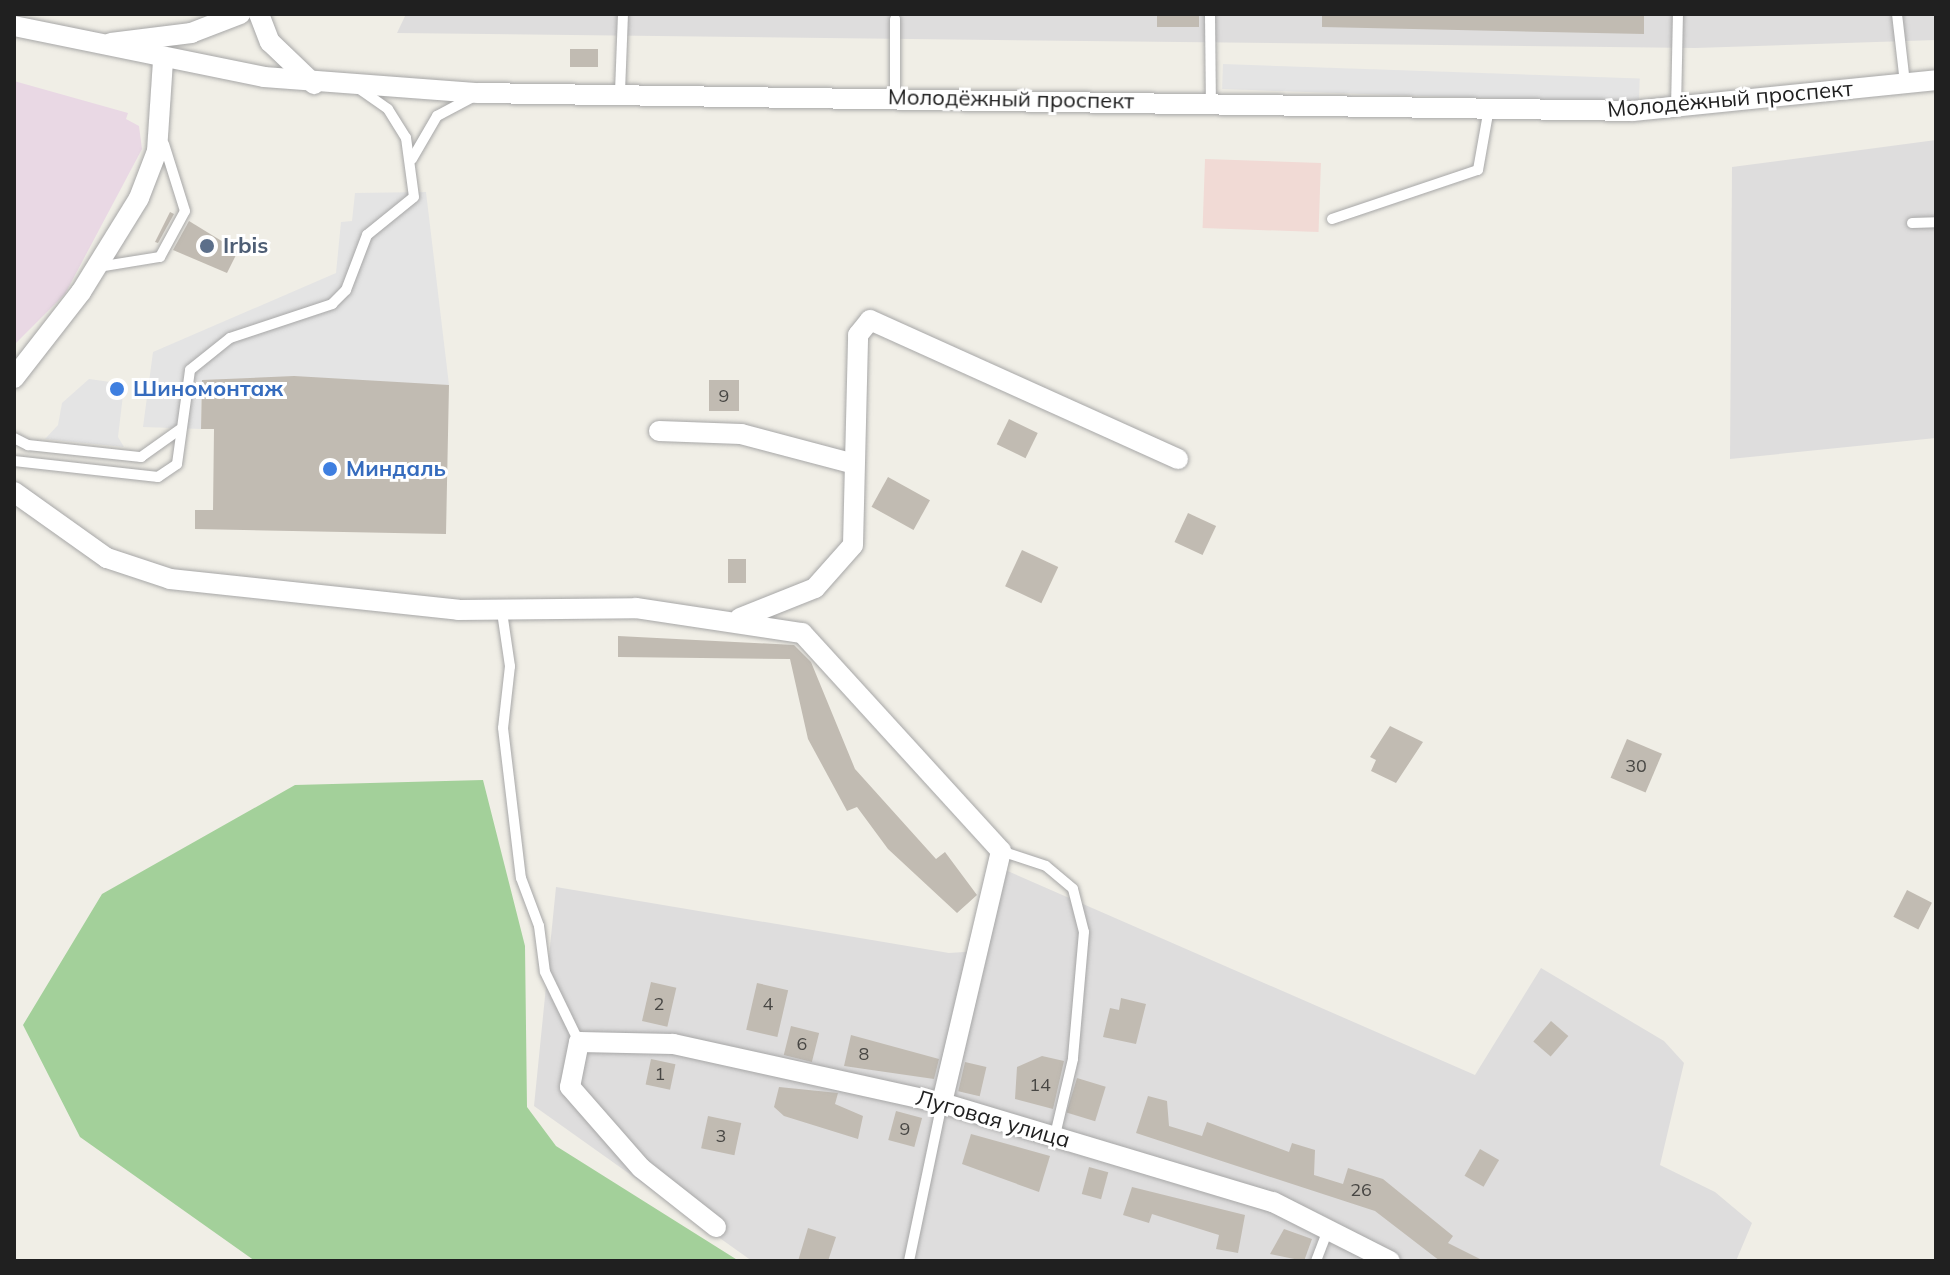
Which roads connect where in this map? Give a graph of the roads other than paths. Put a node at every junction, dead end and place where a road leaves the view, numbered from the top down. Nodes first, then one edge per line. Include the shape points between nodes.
1 (240, 14) edge
2 (259, 14) edge
3 (623, 14) edge
4 (1210, 14) edge
5 (1678, 14) edge
6 (1897, 14) edge
7 (895, 19) dead end
8 (14, 26) edge
9 (87, 44) junction
10 (163, 61) junction
11 (1936, 80) edge
12 (1905, 83) junction
13 (314, 84) junction
14 (355, 86) junction
15 (620, 92) junction
16 (478, 93) junction
17 (895, 97) junction
18 (1211, 103) junction
19 (1489, 108) junction
20 (1676, 108) junction
21 (161, 131) junction
22 (412, 159) junction
23 (1332, 219) dead end
24 (1936, 222) edge
25 (1912, 223) dead end
26 (98, 267) junction
27 (14, 378) edge
28 (179, 430) junction
29 (659, 431) dead end
30 (14, 438) edge
31 (1178, 459) dead end
32 (14, 461) edge
33 (851, 463) junction
34 (14, 492) edge
35 (502, 612) junction
36 (740, 618) junction
37 (1001, 851) junction
38 (579, 1042) junction
39 (942, 1103) junction
40 (1055, 1135) junction
41 (716, 1227) dead end
42 (1328, 1230) junction
43 (909, 1261) edge
44 (1316, 1261) edge
45 (1390, 1261) edge

1 - 9 street via 191,33
2 - 13 street via 270,42
3 - 15 lane
4 - 18 lane
5 - 20 lane
6 - 12 lane
7 - 17 lane
8 - 9 street, Молодёжный проспект
9 - 10 street, Молодёжный проспект
10 - 13 street, Молодёжный проспект
10 - 21 street
11 - 12 street, Молодёжный проспект
12 - 20 street, Молодёжный проспект
13 - 14 street, Молодёжный проспект
14 - 16 street, Молодёжный проспект
14 - 22 lane via 388,109
15 - 16 street, Молодёжный проспект
15 - 17 street, Молодёжный проспект
16 - 22 lane via 437,116
17 - 18 street, Молодёжный проспект
18 - 19 street, Молодёжный проспект
19 - 20 street, Молодёжный проспект
19 - 23 lane via 1478,170
21 - 26 street via 139,198
21 - 26 lane via 185,211 160,257
22 - 28 lane via 414,197 367,235 346,290 332,304 230,338 190,370
24 - 25 lane
26 - 27 street
28 - 30 lane via 141,457 28,445
28 - 32 lane via 177,464 158,477
29 - 33 street via 741,434
31 - 33 street via 870,320 858,335
33 - 36 street via 853,545 815,588
34 - 35 street via 139,573
35 - 36 street via 636,608
35 - 38 lane via 510,666 503,728 521,878 539,926 545,972
36 - 37 street via 802,633
37 - 39 street
37 - 40 lane via 1046,866 1073,889 1084,932 1073,1059
38 - 39 street, Луговая улица via 673,1044
38 - 41 street via 570,1087 641,1168
39 - 40 street, Луговая улица
39 - 43 lane
40 - 42 street, Луговая улица via 1273,1202
42 - 44 lane
42 - 45 street, Луговая улица

